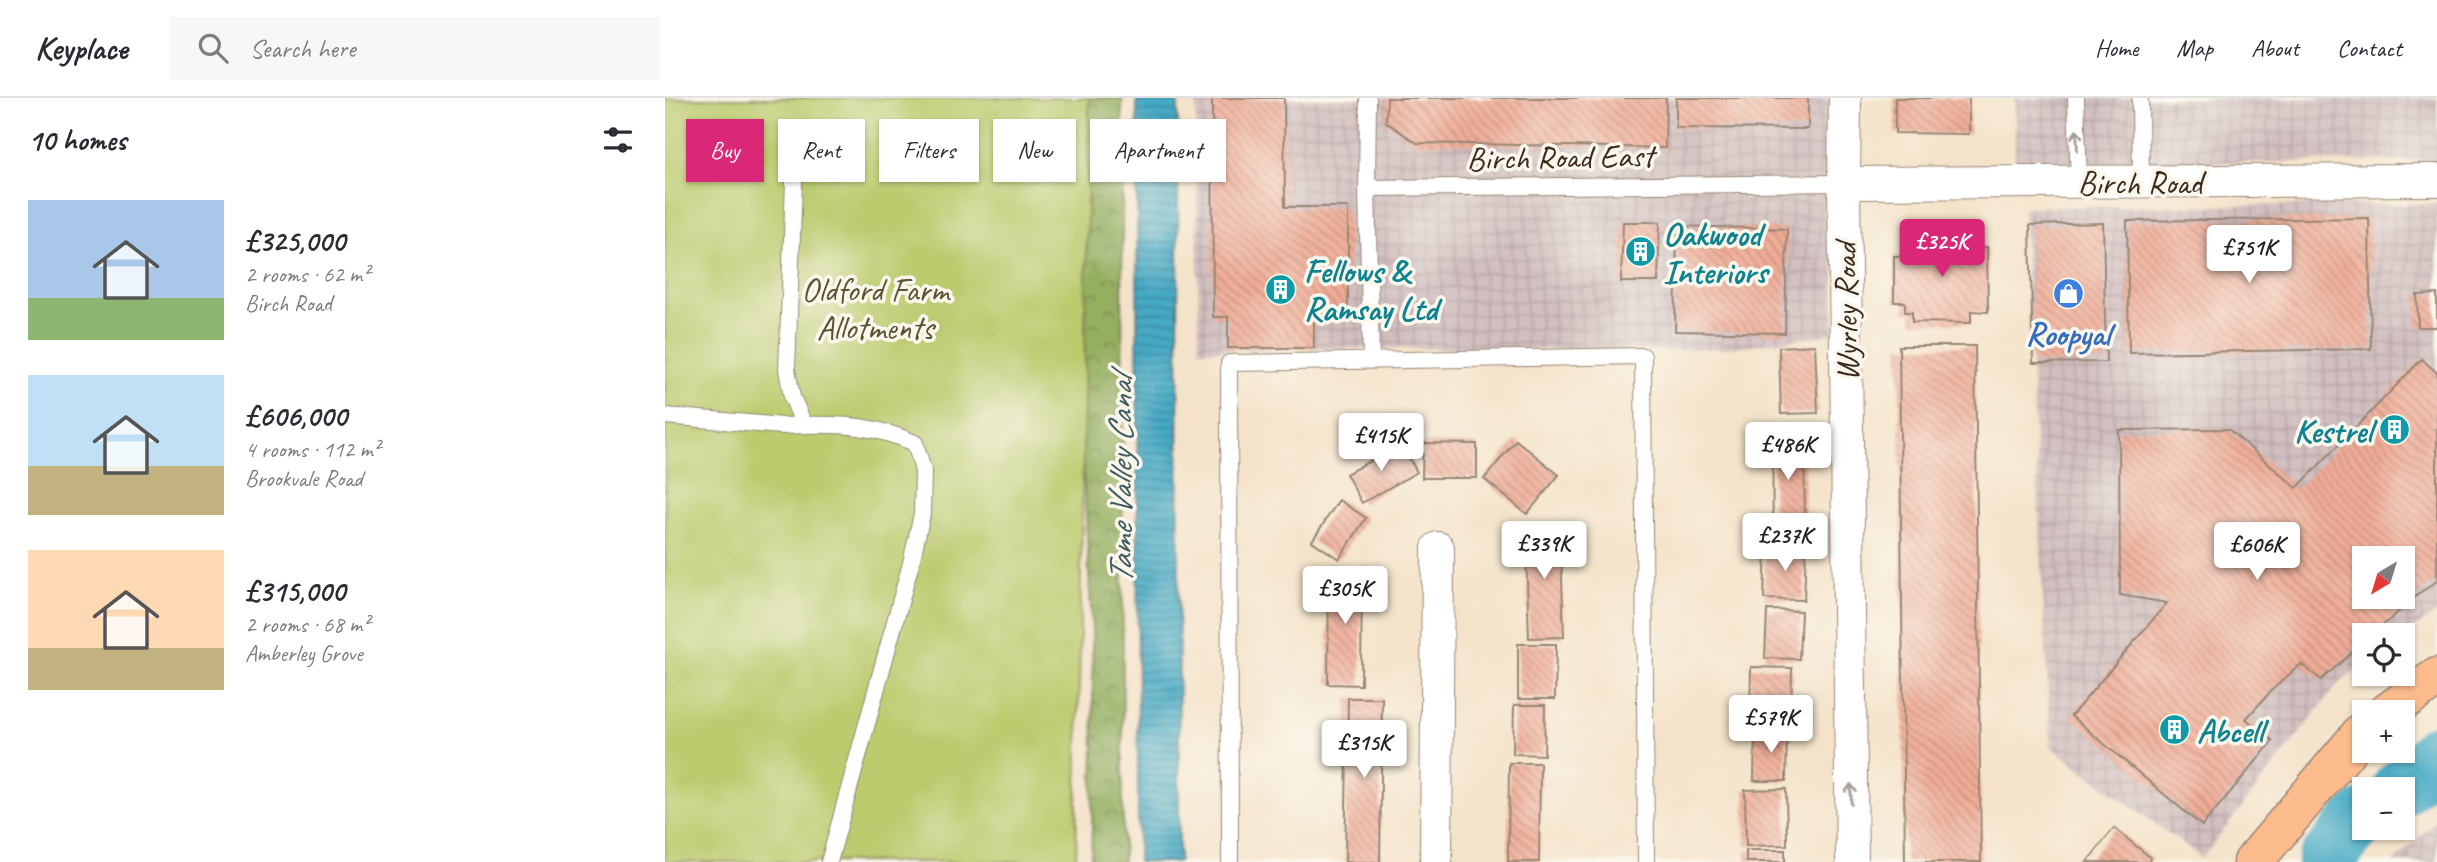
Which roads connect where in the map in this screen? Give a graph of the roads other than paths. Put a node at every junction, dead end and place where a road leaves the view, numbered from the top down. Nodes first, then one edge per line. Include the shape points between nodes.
1 (1368, 98) edge
2 (1845, 98) edge
3 (2076, 98) edge
4 (2140, 98) edge
5 (2437, 180) edge
6 (2141, 181) junction
7 (795, 182) edge
8 (2079, 182) junction
9 (1844, 183) junction
10 (1367, 188) junction
11 (1371, 360) junction
12 (665, 416) edge
13 (804, 425) junction
14 (1438, 548) dead end
15 (2437, 677) edge
16 (2405, 700) edge
17 (2352, 744) edge
18 (829, 862) edge
19 (1230, 862) edge
20 (1436, 862) edge
21 (1646, 862) edge
22 (1852, 862) edge
23 (2253, 862) edge

1 - 10 lane
2 - 9 street, Wyrley Road
8 -> 3 lane
4 - 6 lane
5 - 6 street, Birch Road
6 - 8 street, Birch Road
7 - 13 lane via 787,369
8 - 9 street, Birch Road
9 - 10 lane, Birch Road East
22 -> 9 street, Wyrley Road
10 - 11 lane
11 - 19 lane via 1229,363
11 - 21 lane via 1643,356
12 - 13 lane
13 - 18 lane via 846,424 891,433 915,443 923,471 922,514 911,563
14 - 20 street
15 - 16 main road
17 - 23 main road

